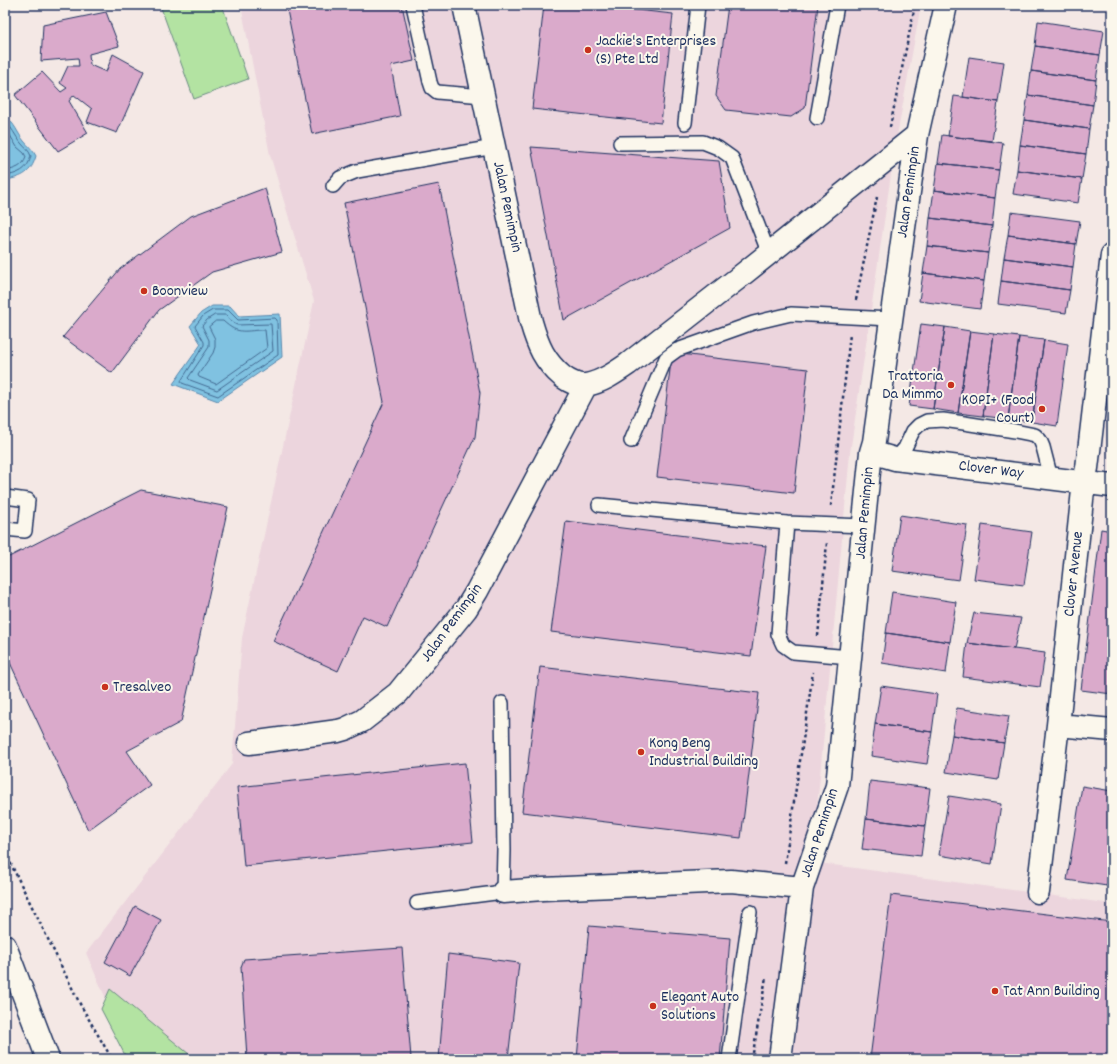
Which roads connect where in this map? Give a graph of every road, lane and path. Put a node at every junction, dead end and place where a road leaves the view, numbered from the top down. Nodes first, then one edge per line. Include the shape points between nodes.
1 (413, 5) edge
2 (464, 5) edge
3 (698, 5) edge
4 (837, 5) edge
5 (946, 5) edge
6 (483, 96) junction
7 (817, 118) dead end
8 (685, 123) dead end
9 (917, 135) junction
10 (620, 142) dead end
11 (494, 147) junction
12 (333, 186) dead end
13 (769, 254) junction
14 (1112, 255) edge
15 (891, 319) junction
16 (586, 385) junction
17 (631, 441) dead end
18 (871, 452) junction
19 (895, 459) junction
20 (1051, 478) junction
21 (1084, 481) junction
22 (1112, 486) edge
23 (5, 497) edge
24 (599, 505) dead end
25 (786, 523) junction
26 (864, 526) junction
27 (5, 529) edge
28 (850, 657) junction
29 (502, 702) dead end
30 (1058, 725) junction
31 (1112, 730) edge
32 (249, 743) dead end
33 (5, 852) edge
34 (802, 888) junction
35 (503, 892) junction
36 (1038, 892) dead end
37 (418, 903) dead end
38 (750, 912) dead end
39 (5, 946) edge
40 (48, 1059) edge
41 (112, 1059) edge
42 (729, 1059) edge
43 (780, 1059) edge

1 - 6 lane via 432,88 437,92
2 - 6 street, Jalan Pemimpin
3 - 8 lane
4 - 7 lane
5 - 9 street, Jalan Pemimpin
6 - 11 street, Jalan Pemimpin
9 - 13 street, Jalan Pemimpin
9 - 15 street, Jalan Pemimpin
10 - 13 lane via 703,142 732,158
11 - 12 lane via 357,171 340,178
11 - 16 street, Jalan Pemimpin via 536,340 546,361 556,371 568,381
13 - 16 street, Jalan Pemimpin via 628,364 614,374
14 - 21 street, Clover Avenue
15 - 17 lane via 791,314 753,323 677,350 666,358
15 - 18 street, Jalan Pemimpin
16 - 32 street, Jalan Pemimpin via 477,591 466,609 398,693 368,717 345,729
18 - 19 street, Clover Way
18 - 26 street, Jalan Pemimpin
19 - 20 street, Clover Way
19 - 20 lane via 919,425 927,421 943,420 1035,435 1043,447
20 - 21 street, Clover Way
21 - 22 street, Clover Way
21 - 30 street, Clover Avenue
23 - 27 lane via 28,500 25,531
24 - 25 lane
25 - 26 lane
25 - 28 lane via 778,634 783,645 793,652
26 - 28 street, Jalan Pemimpin
28 - 34 street, Jalan Pemimpin via 837,786
29 - 35 lane
30 - 31 street
30 - 36 street, Clover Avenue
33 - 41 path via 80,1004
34 - 35 street, Jalan Pemimpin via 731,881 543,888
34 - 43 street, Jalan Pemimpin
35 - 37 lane, Jalan Pemimpin
38 - 42 lane
39 - 40 street

